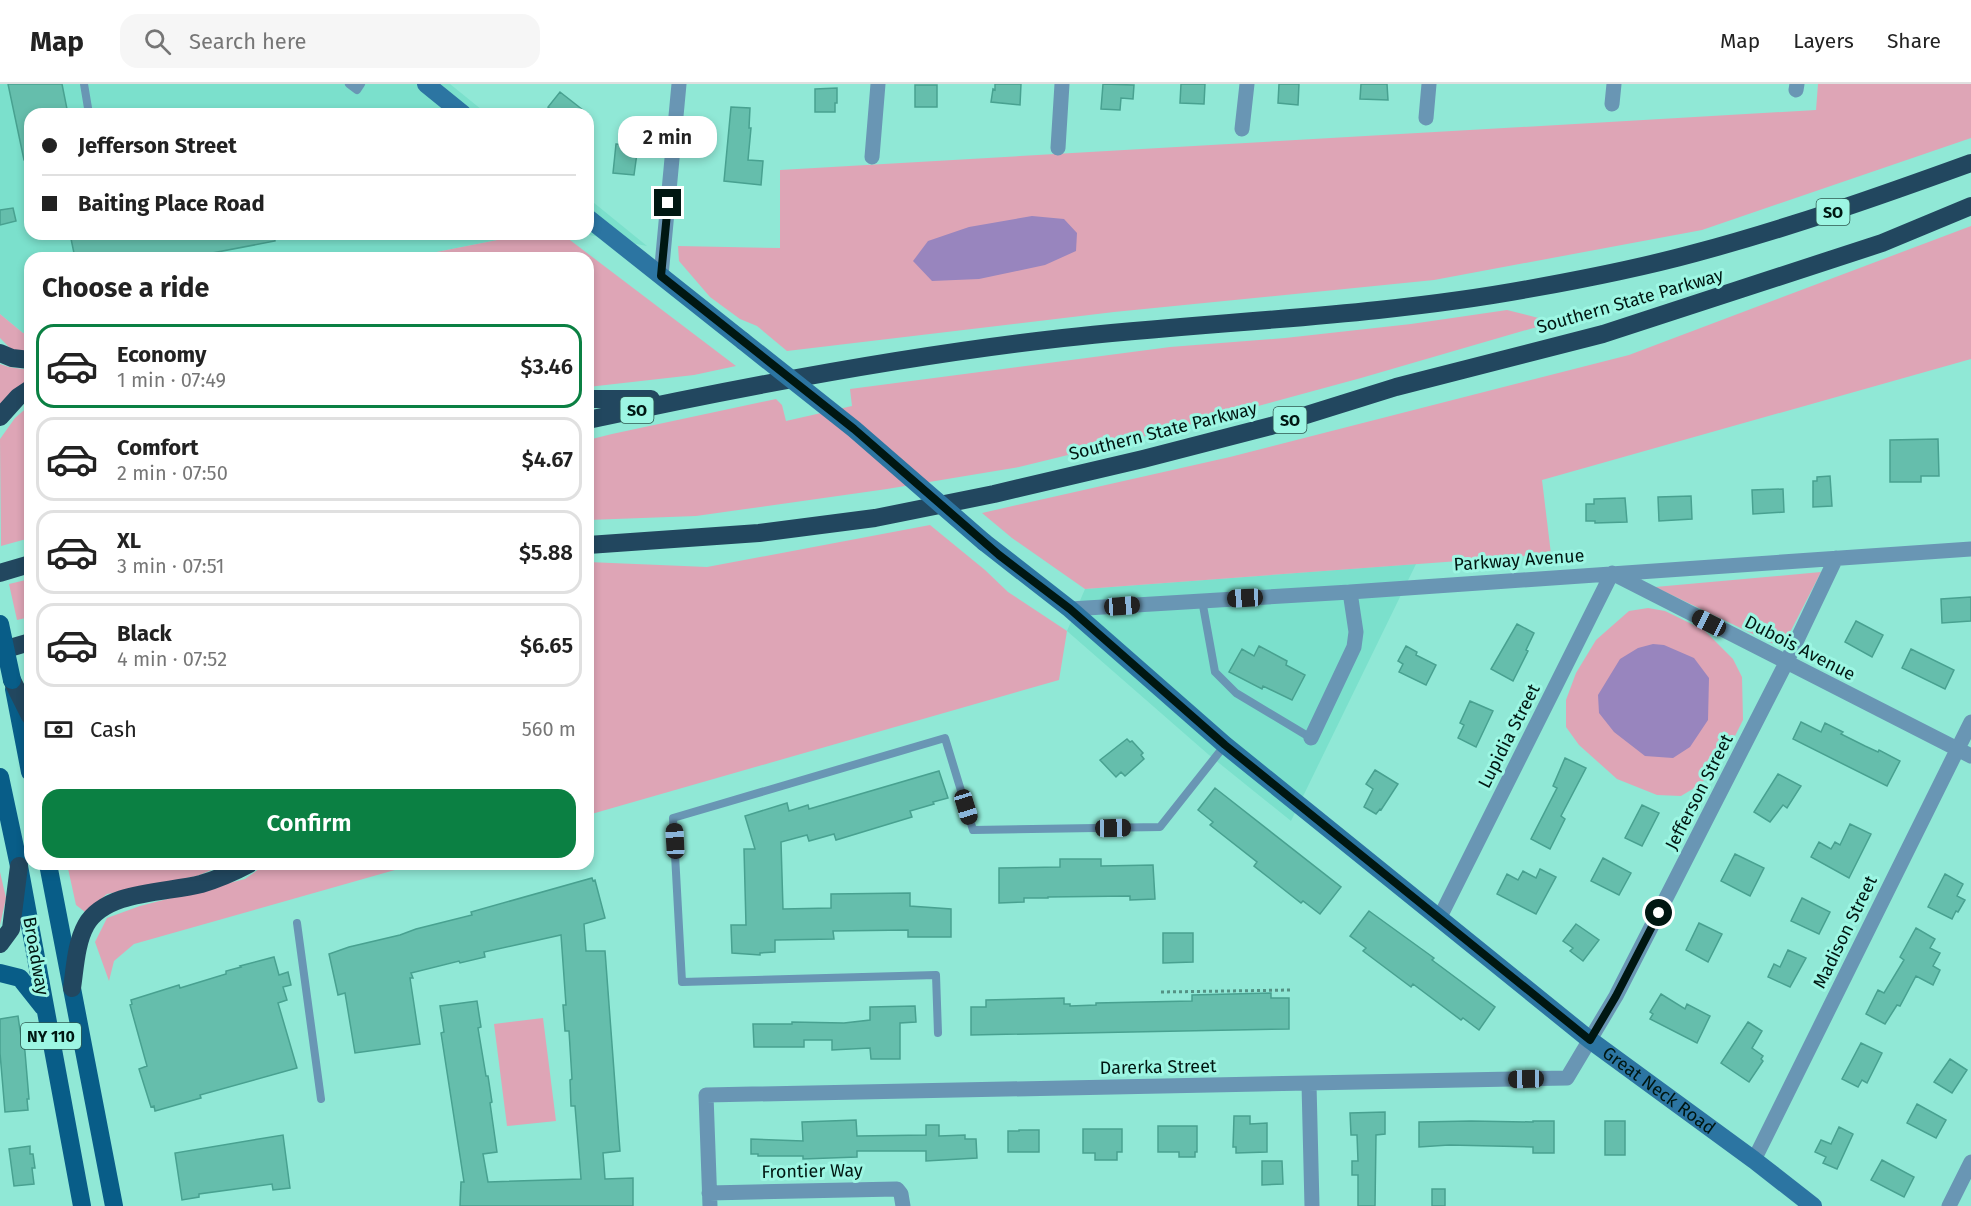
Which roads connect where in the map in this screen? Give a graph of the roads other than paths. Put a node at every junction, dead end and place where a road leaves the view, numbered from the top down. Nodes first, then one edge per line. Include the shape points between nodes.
1 (84, 84) edge
2 (349, 84) edge
3 (361, 84) edge
4 (426, 84) edge
5 (679, 84) edge
6 (878, 84) edge
7 (1062, 84) edge
8 (1247, 84) edge
9 (1429, 84) edge
10 (1614, 84) edge
11 (1612, 104) dead end
12 (88, 108) edge
13 (456, 108) edge
14 (1426, 118) dead end
15 (1242, 129) dead end
16 (1058, 147) dead end
17 (872, 157) dead end
18 (1971, 163) edge
19 (1971, 206) edge
20 (594, 223) edge
21 (661, 276) junction
22 (0, 353) edge
23 (24, 359) edge
24 (24, 393) edge
25 (594, 399) edge
26 (686, 399) junction
27 (0, 417) edge
28 (594, 419) edge
29 (594, 545) edge
30 (1971, 549) edge
31 (1836, 558) junction
32 (24, 566) edge
33 (0, 573) edge
34 (1612, 573) junction
35 (1350, 592) junction
36 (1202, 600) junction
37 (1070, 609) junction
38 (0, 624) edge
39 (24, 644) edge
40 (0, 651) edge
41 (1786, 663) junction
42 (12, 680) junction
43 (24, 704) edge
44 (1971, 722) edge
45 (1311, 738) joint
46 (24, 741) edge
47 (1225, 745) junction
48 (1964, 753) edge
49 (0, 777) edge
50 (19, 866) junction
51 (49, 870) edge
52 (238, 870) edge
53 (1440, 917) junction
54 (297, 923) dead end
55 (5, 932) edge
56 (0, 944) edge
57 (0, 973) edge
58 (72, 988) junction
59 (46, 1010) junction
60 (938, 1033) dead end
61 (1590, 1040) junction
62 (1309, 1084) junction
63 (706, 1095) joint
64 (321, 1099) dead end
65 (1754, 1160) junction
66 (1971, 1162) edge
67 (1787, 1186) junction
68 (709, 1199) edge
69 (82, 1206) edge
70 (114, 1206) edge
71 (903, 1206) edge
72 (1312, 1206) edge
73 (1797, 1206) edge
74 (1813, 1206) edge
75 (1949, 1206) edge

1 - 12 lane
2 - 3 lane via 357,90
4 - 13 main road
5 - 21 street
6 - 17 street
7 - 16 street
8 - 15 street
9 - 14 street
10 - 11 street
18 - 26 highway, Southern State Parkway / SO via 1743,240 1525,290 1391,308 1001,346 857,367
19 - 29 highway, Southern State Parkway / SO via 1882,243 1603,334 1396,387 1271,426 1143,459 876,518
20 - 21 main road, Great Neck Road
21 - 37 main road, Great Neck Road, bridge via 854,429 999,555
22 - 23 highway
24 - 27 highway
25 - 26 highway
26 - 28 highway, Southern State Parkway / SO
30 - 31 street, Parkway Avenue
31 - 34 street, Parkway Avenue
31 - 41 street, Jefferson Street
32 - 33 highway
34 - 35 street, Parkway Avenue
34 - 41 street, Dubois Avenue
34 - 53 street, Lupidia Street
35 - 36 street, Parkway Avenue
35 - 45 street via 1356,632 1353,647
36 - 37 street, Parkway Avenue
36 - 45 lane via 1215,672 1236,693
37 - 47 main road, Great Neck Road
38 - 42 main road, bridge
39 - 40 highway
41 - 48 street, Dubois Avenue
41 - 61 street, Jefferson Street
42 - 43 highway
42 - 46 main road
44 - 48 street, Madison Street
47 - 53 main road, Great Neck Road
47 - 60 lane via 1160,827 973,830 945,738 673,818 682,982 936,975
48 - 65 street, Madison Street
49 - 50 main road, Broadway / NY 110
50 - 55 highway
50 - 59 main road, Broadway / NY 110
51 - 58 main road, Broadway / NY 110
52 - 58 highway via 201,884 124,898 100,909 86,925
53 - 61 main road, Great Neck Road
54 - 64 lane
55 - 56 highway
57 - 59 main road via 20,978
58 - 70 main road, Broadway / NY 110
59 - 69 main road, Broadway / NY 110
61 - 62 street, Darerka Street via 1567,1078
61 - 65 main road, Great Neck Road
62 - 63 street, Darerka Street
62 - 72 street
63 - 68 street, Frontier Way
65 - 67 main road, Great Neck Road
66 - 75 street
67 - 73 lane
67 - 74 main road, Great Neck Road
68 - 71 street, Frontier Way via 897,1189

